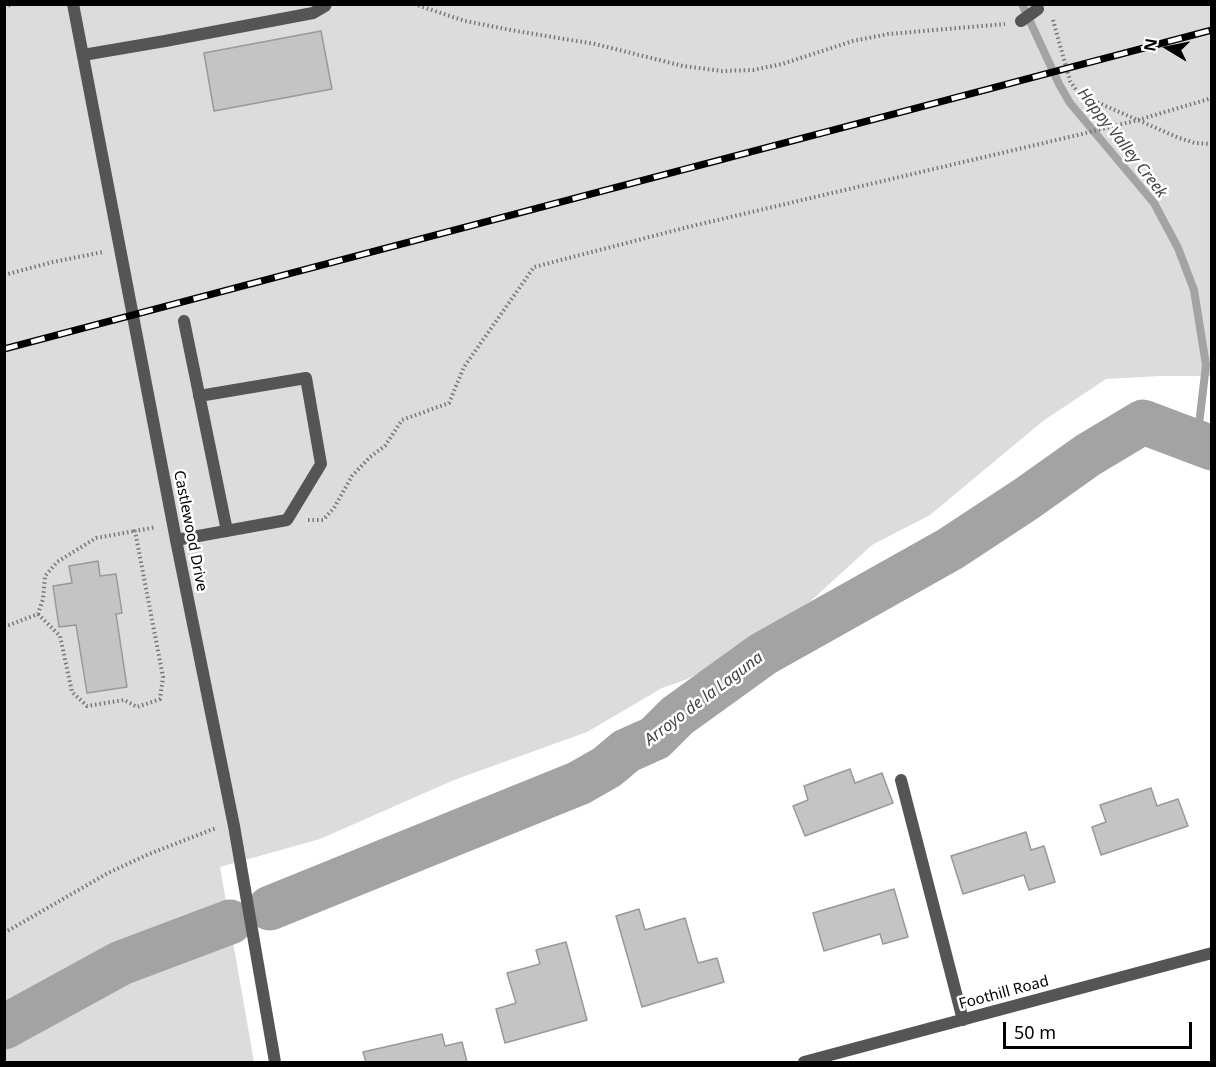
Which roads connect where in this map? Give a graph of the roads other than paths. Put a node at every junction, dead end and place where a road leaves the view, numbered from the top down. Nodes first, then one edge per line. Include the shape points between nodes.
1 (73, 4) edge
2 (326, 4) edge
3 (1038, 9) road end
4 (1021, 21) road end
5 (82, 55) junction
6 (184, 321) dead end
7 (199, 396) junction
8 (227, 531) junction
9 (176, 540) junction
10 (901, 780) dead end
11 (1212, 953) edge
12 (963, 1020) junction
13 (274, 1060) edge
14 (804, 1062) edge

1 - 5 street, Castlewood Drive
2 - 5 street via 313,13
3 - 4 street
5 - 9 street, Castlewood Drive
6 - 7 street
7 - 8 street
7 - 8 street via 306,378 321,464 287,520
8 - 9 street
9 - 13 street, Castlewood Drive via 233,824
10 - 12 street
11 - 12 street, Foothill Road
12 - 14 street, Foothill Road

